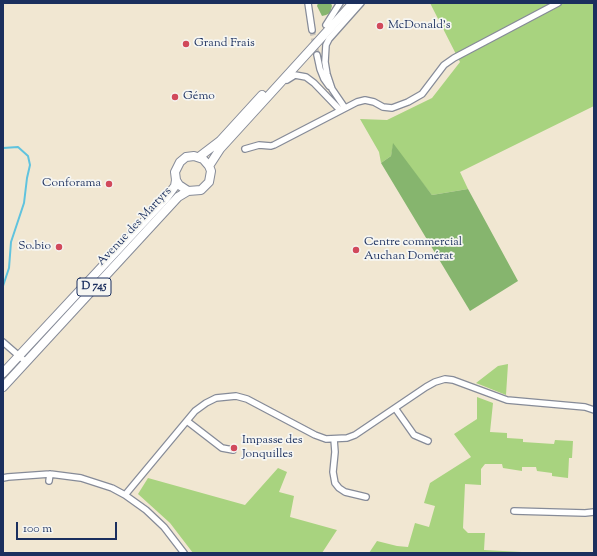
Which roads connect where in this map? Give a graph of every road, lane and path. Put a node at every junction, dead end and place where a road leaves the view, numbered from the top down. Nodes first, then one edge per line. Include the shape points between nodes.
1 (308, 3) edge
2 (340, 3) edge
3 (346, 3) edge
4 (353, 3) edge
5 (361, 3) edge
6 (558, 3) edge
7 (326, 25) junction
8 (312, 30) tunnel mouth
9 (317, 55) tunnel mouth
10 (332, 89) junction
11 (343, 109) junction
12 (249, 117) junction
13 (244, 150) dead end
14 (199, 157) junction
15 (209, 166) junction
16 (176, 180) junction
17 (188, 191) junction
18 (3, 342) edge
19 (19, 356) junction
20 (26, 362) junction
21 (3, 373) edge
22 (3, 387) edge
23 (395, 408) junction
24 (594, 410) edge
25 (187, 421) junction
26 (334, 439) junction
27 (428, 441) dead end
28 (234, 450) dead end
29 (50, 474) junction
30 (3, 478) edge
31 (49, 481) dead end
32 (125, 495) junction
33 (366, 497) dead end
34 (514, 511) dead end
35 (594, 512) edge
36 (184, 553) edge

1 - 8 street
2 - 7 street
3 - 7 main road
4 - 12 main road
5 - 10 street via 326,45 325,62
6 - 11 street via 454,58 444,65 422,94 408,102 392,108 365,100
7 - 14 main road via 220,141
9 - 10 street via 324,79
10 - 11 street
11 - 12 street via 314,83 302,75 295,75
11 - 13 street via 274,145 258,145
12 - 15 main road via 220,149
14 - 15 main road
14 - 16 main road via 190,156 180,162 175,172
15 - 17 main road via 211,177 206,186 197,191
16 - 17 main road
16 - 19 main road, Avenue des Martyrs / D 745 via 175,186 166,198
17 - 20 main road, Avenue des Martyrs / D 745 via 178,197
18 - 19 street
19 - 20 street
19 - 21 main road, Avenue des Martyrs / D 745
20 - 22 main road, Avenue des Martyrs / D 745
23 - 24 street via 426,387 445,379 507,400
23 - 26 street via 355,435
23 - 27 street via 414,435
25 - 26 street via 206,403 216,398 236,396 247,399 315,435
25 - 28 street via 222,448
25 - 32 street
26 - 33 street via 335,483 345,492
29 - 30 street
29 - 31 street
29 - 32 street via 81,478
32 - 36 street via 164,527
34 - 35 street via 585,514

